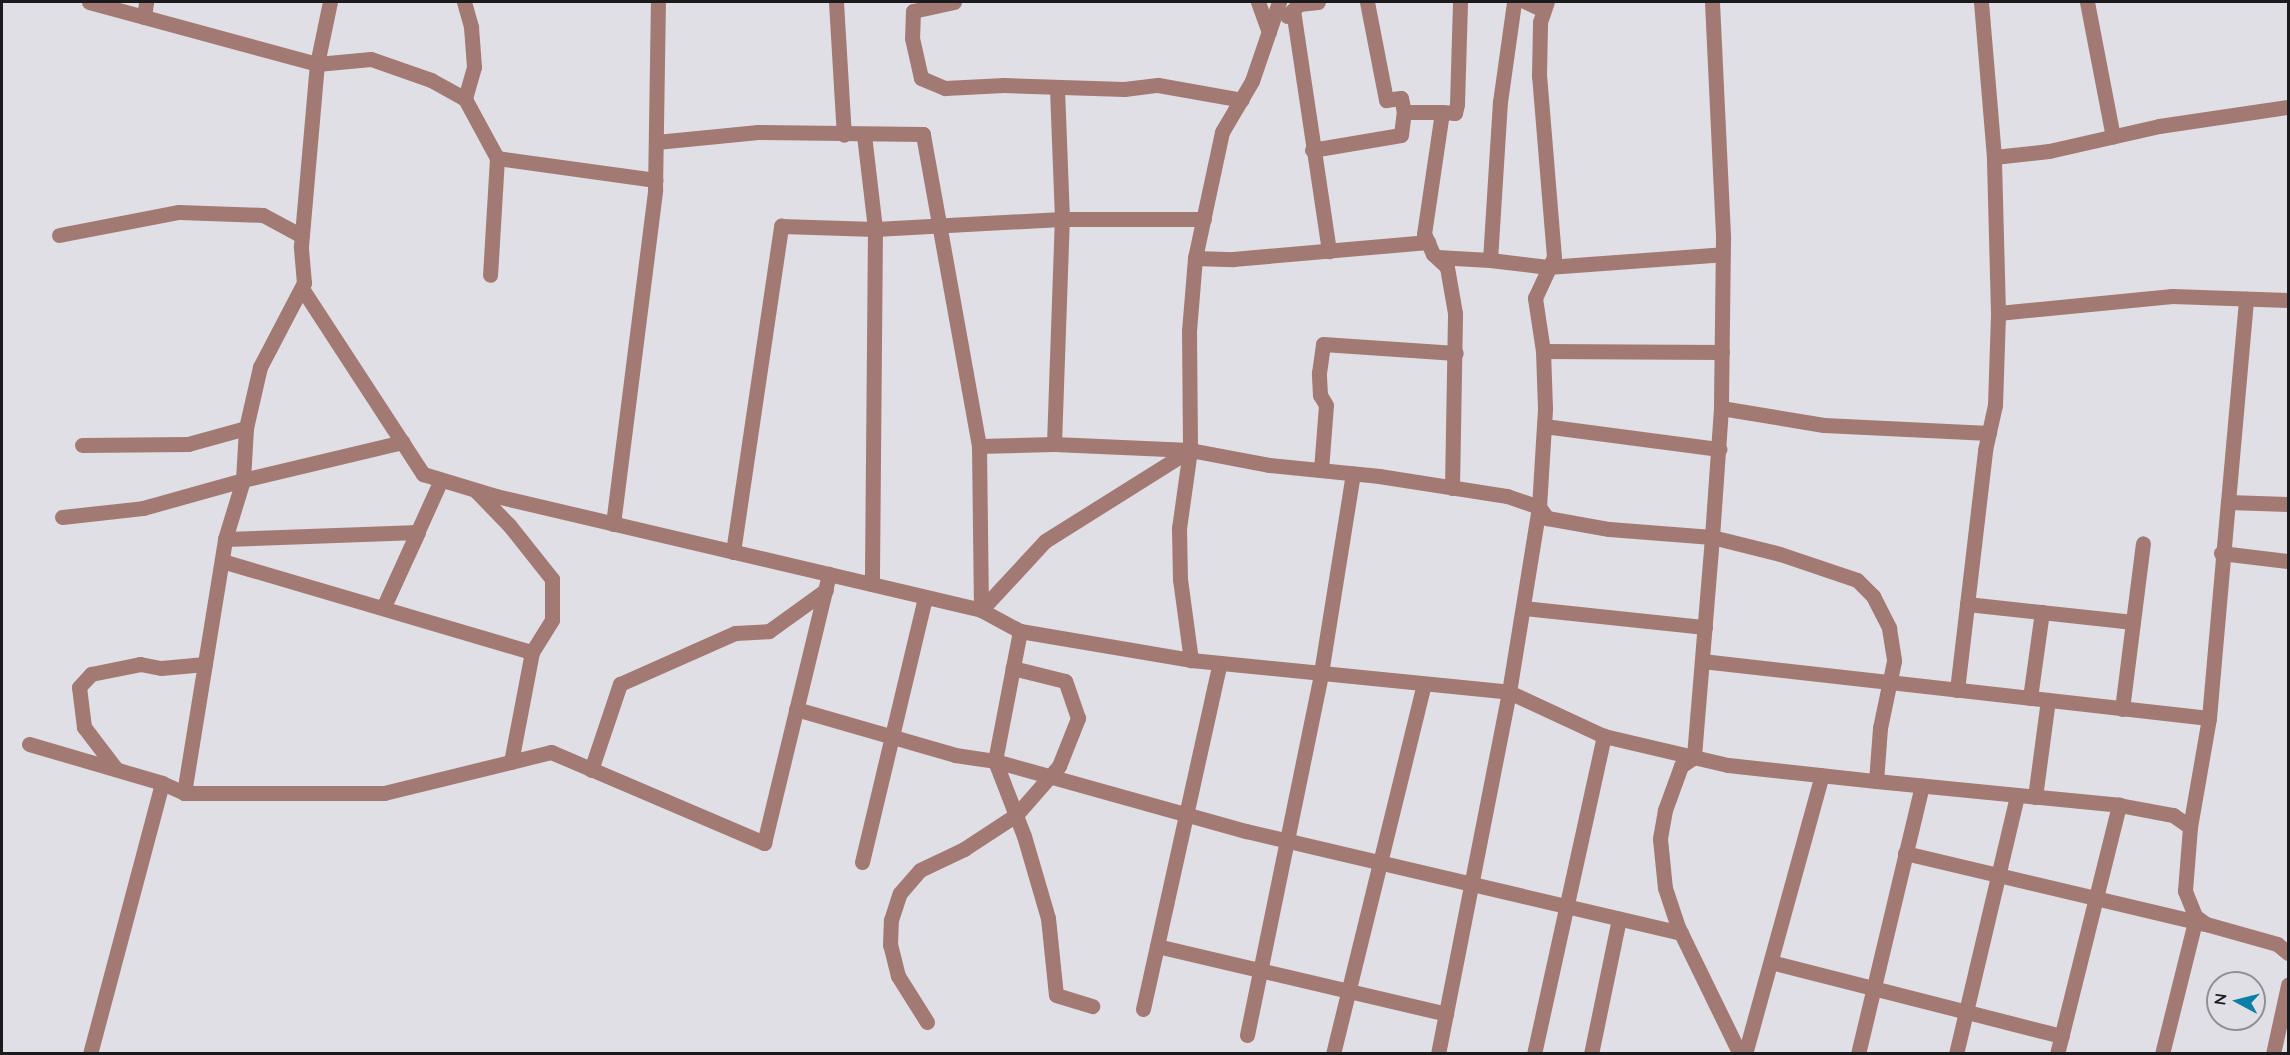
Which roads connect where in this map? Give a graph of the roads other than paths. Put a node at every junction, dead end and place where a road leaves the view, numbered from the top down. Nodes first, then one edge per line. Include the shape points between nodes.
1 (89, 2) edge
2 (146, 2) edge
3 (330, 2) edge
4 (464, 2) edge
5 (658, 2) edge
6 (836, 2) edge
7 (954, 2) edge
8 (1258, 2) edge
9 (1279, 2) edge
10 (1318, 2) edge
11 (1367, 2) edge
12 (1460, 2) edge
13 (1514, 2) edge
14 (1526, 2) edge
15 (1712, 2) edge
16 (1981, 2) edge
17 (2087, 2) edge
18 (1545, 6) edge
19 (1293, 10) junction
20 (144, 17) junction
21 (1269, 32) junction
22 (317, 64) junction
23 (1057, 87) junction
24 (465, 99) junction
25 (1242, 100) junction
26 (2289, 107) edge
27 (1404, 112) junction
28 (1442, 112) junction
29 (844, 135) junction
30 (864, 135) junction
31 (2113, 136) junction
32 (656, 142) junction
33 (1312, 150) junction
34 (1994, 157) junction
35 (497, 158) junction
36 (655, 180) junction
37 (1062, 219) junction
38 (1204, 219) junction
39 (942, 225) junction
40 (875, 228) junction
41 (59, 235) dead end
42 (302, 236) junction
43 (1428, 242) junction
44 (1329, 251) junction
45 (1723, 254) junction
46 (1437, 257) junction
47 (1196, 258) junction
48 (1490, 260) junction
49 (1548, 267) junction
50 (490, 275) dead end
51 (303, 290) junction
52 (2246, 299) junction
53 (2289, 300) edge
54 (1998, 313) junction
55 (1544, 351) junction
56 (1722, 352) junction
57 (1456, 353) junction
58 (1721, 408) junction
59 (1544, 426) junction
60 (246, 428) junction
61 (1989, 433) junction
62 (403, 442) junction
63 (1054, 444) junction
64 (82, 445) dead end
65 (979, 446) junction
66 (1719, 448) junction
67 (1190, 450) junction
68 (1321, 471) junction
69 (1353, 474) junction
70 (243, 480) junction
71 (441, 480) junction
72 (1452, 488) junction
73 (474, 489) junction
74 (2228, 502) junction
75 (2289, 504) edge
76 (1539, 507) junction
77 (62, 517) dead end
78 (613, 524) junction
79 (1712, 537) junction
80 (225, 539) junction
81 (2143, 543) dead end
82 (733, 552) junction
83 (2222, 553) junction
84 (222, 561) junction
85 (2289, 561) edge
86 (829, 574) junction
87 (872, 584) junction
88 (826, 590) junction
89 (925, 597) junction
90 (386, 601) junction
91 (1967, 604) junction
92 (1523, 608) junction
93 (981, 610) junction
94 (2043, 612) junction
95 (2133, 622) junction
96 (1705, 627) junction
97 (1020, 631) junction
98 (532, 652) junction
99 (1191, 660) junction
100 (1702, 662) junction
101 (1220, 663) junction
102 (205, 664) junction
103 (1013, 668) junction
104 (1321, 673) junction
105 (1887, 680) junction
106 (1424, 684) junction
107 (1957, 690) junction
108 (1509, 692) junction
109 (2030, 698) junction
110 (2048, 700) junction
111 (796, 709) junction
112 (2122, 709) junction
113 (2209, 718) junction
114 (1604, 736) junction
115 (893, 737) junction
116 (29, 744) dead end
117 (1694, 757) junction
118 (995, 761) junction
119 (511, 762) junction
120 (116, 769) junction
121 (591, 770) junction
122 (1050, 775) junction
123 (1822, 775) junction
124 (1876, 781) junction
125 (162, 783) junction
126 (1922, 786) junction
127 (184, 793) junction
128 (2017, 795) junction
129 (2036, 797) junction
130 (2119, 805) junction
131 (1016, 815) junction
132 (1186, 815) junction
133 (2190, 827) junction
134 (1286, 841) junction
135 (1905, 853) junction
136 (861, 862) dead end
137 (1380, 864) junction
138 (1997, 876) junction
139 (1471, 886) junction
140 (2095, 900) junction
141 (1568, 908) junction
142 (1619, 919) junction
143 (2200, 923) junction
144 (1681, 933) junction
145 (1157, 946) junction
146 (2289, 953) edge
147 (1771, 962) junction
148 (1260, 970) junction
149 (2289, 985) edge
150 (1873, 988) junction
151 (1348, 991) junction
152 (1092, 1006) dead end
153 (1143, 1009) dead end
154 (1966, 1011) junction
155 (1446, 1014) junction
156 (927, 1022) dead end
157 (1247, 1035) dead end
158 (2062, 1036) junction
159 (90, 1053) edge
160 (1333, 1053) edge
161 (1438, 1053) edge
162 (1534, 1053) edge
163 (1591, 1053) edge
164 (1740, 1053) edge
165 (1745, 1053) edge
166 (1857, 1053) edge
167 (1956, 1053) edge
168 (2058, 1053) edge
169 (2162, 1053) edge
170 (2273, 1053) edge

1 - 20 street
2 - 20 street
3 - 22 street
4 - 24 street via 471,27 474,67
5 - 32 street
6 - 29 street
7 - 23 street via 913,11 912,38 921,78 945,88
8 - 21 street
9 - 21 street
10 - 19 street via 1299,4
11 - 27 street via 1386,100 1401,98
12 - 28 street via 1457,104 1455,113
13 - 48 street via 1500,102
14 - 18 street
15 - 45 street
16 - 34 street
17 - 31 street
18 - 49 street via 1539,76 1554,257
19 - 21 street
19 - 33 street
20 - 22 street
21 - 25 street
22 - 24 street via 371,59 431,80
22 - 42 street
23 - 25 street via 1158,85
23 - 37 street
24 - 35 street
25 - 38 street via 1222,132
26 - 31 street
27 - 28 street
27 - 33 street via 1401,135
28 - 43 street via 1424,234
29 - 30 street
29 - 32 street via 759,132
30 - 39 street via 923,134
30 - 40 street
31 - 34 street via 2049,151
32 - 36 street
33 - 44 street
34 - 54 street
35 - 36 street
35 - 50 street
36 - 78 street
37 - 38 street
37 - 39 street
37 - 63 street
38 - 47 street
39 - 40 street
39 - 65 street
40 - 82 street via 781,226
40 - 87 street
41 - 42 street via 179,212 263,215
42 - 51 street
43 - 44 street
43 - 46 street
44 - 47 street
45 - 49 street
45 - 56 street
46 - 48 street
46 - 57 street via 1447,267 1455,313
47 - 67 street via 1189,331
48 - 49 street
49 - 55 street via 1535,298
51 - 60 street via 260,367
51 - 62 street
52 - 53 street
52 - 54 street via 2172,296
52 - 74 street
54 - 61 street via 1995,405
55 - 56 street
55 - 59 street
56 - 58 street
57 - 68 street via 1323,344 1320,384 1326,405
57 - 72 street via 1457,372 1451,388
58 - 61 street via 1824,425
58 - 66 street
59 - 66 street
59 - 76 street
60 - 64 street via 188,444
60 - 70 street
61 - 91 street
62 - 70 street
62 - 71 street via 423,474
63 - 65 street
63 - 67 street
65 - 93 street
66 - 79 street
67 - 68 street
67 - 93 street via 1045,541
67 - 99 street via 1179,528 1180,579
68 - 69 street
69 - 72 street
69 - 104 street
70 - 77 street via 143,508
70 - 80 street
71 - 73 street
71 - 90 street
72 - 76 street via 1507,496
73 - 78 street
73 - 98 street via 552,579 552,620
74 - 75 street
74 - 83 street
76 - 79 street via 1547,518 1609,529
76 - 92 street
78 - 82 street
79 - 96 street
79 - 105 street via 1780,554 1857,580 1873,596 1889,628 1894,660
80 - 84 street
80 - 90 street via 417,532
81 - 95 street
82 - 86 street
83 - 85 street
83 - 113 street
84 - 90 street
84 - 102 street
86 - 87 street
86 - 88 street
87 - 89 street
88 - 111 street
88 - 121 street via 769,631 735,633 620,684
89 - 93 street
89 - 115 street
90 - 98 street
91 - 94 street
91 - 107 street
92 - 96 street
92 - 108 street
93 - 97 street
94 - 95 street
94 - 109 street
95 - 112 street
96 - 100 street
97 - 99 street
97 - 103 street
98 - 119 street
99 - 101 street
100 - 105 street
100 - 117 street
101 - 104 street
101 - 132 street
102 - 120 street via 161,668 140,664 91,674 79,687 84,727
102 - 127 street
103 - 118 street
103 - 122 street via 1065,681 1078,718 1059,766
104 - 106 street
104 - 134 street
105 - 107 street
105 - 124 street
106 - 108 street
106 - 137 street
107 - 109 street
108 - 114 street
108 - 139 street
109 - 110 street
110 - 112 street
110 - 129 street
111 - 115 street
111 - 121 street via 764,843
112 - 113 street
113 - 133 street
114 - 117 street
114 - 141 street
115 - 118 street via 955,755
115 - 136 street
116 - 120 street
117 - 123 street via 1728,765
117 - 144 street via 1681,766 1665,810 1660,839 1665,888
118 - 122 street
118 - 131 street
119 - 121 street via 551,752
119 - 127 street via 384,793
120 - 125 street
122 - 131 street
122 - 132 street
123 - 124 street
123 - 147 street
124 - 126 street
125 - 127 street
125 - 159 street
126 - 128 street
126 - 135 street
128 - 129 street
128 - 138 street
129 - 130 street
130 - 133 street via 2173,815
130 - 140 street
131 - 152 street via 1048,918 1056,995
131 - 156 street via 964,849 920,870 900,893 891,920 890,945 898,976
132 - 134 street
132 - 145 street
133 - 143 street via 2186,898
134 - 137 street
134 - 148 street
135 - 138 street
135 - 150 street
137 - 139 street
137 - 151 street
138 - 140 street
138 - 154 street
139 - 141 street
139 - 155 street
140 - 143 street
140 - 158 street
141 - 142 street
141 - 162 street
142 - 144 street
142 - 163 street
143 - 146 street via 2277,944
143 - 169 street
144 - 164 street
145 - 148 street
145 - 153 street
147 - 150 street
147 - 165 street
148 - 151 street
148 - 157 street
149 - 170 street
150 - 154 street
150 - 166 street
151 - 155 street
151 - 160 street
154 - 158 street
154 - 167 street
155 - 161 street
158 - 168 street

